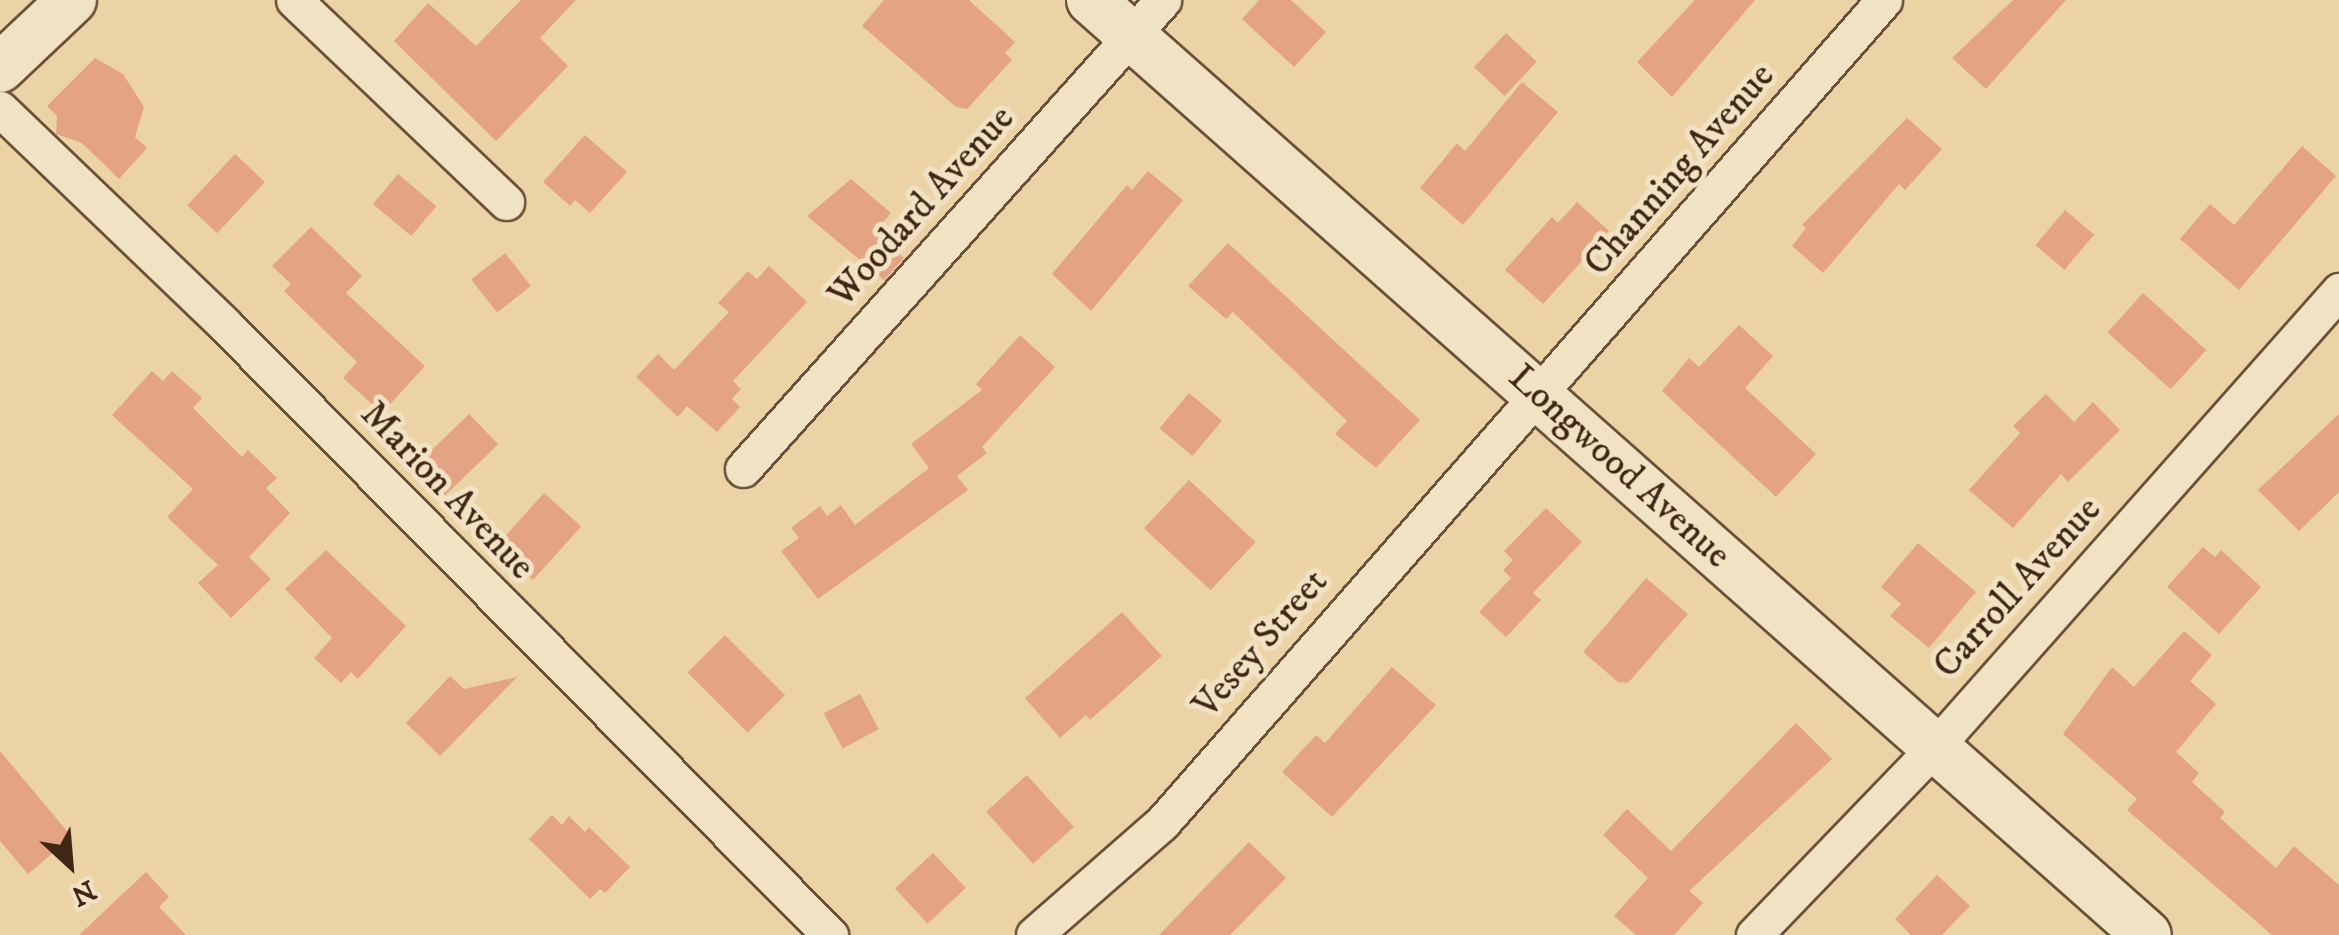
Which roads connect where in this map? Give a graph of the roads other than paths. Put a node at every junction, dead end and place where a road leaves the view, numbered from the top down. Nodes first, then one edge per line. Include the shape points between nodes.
1 (72, 0) edge
2 (294, 0) edge
3 (1091, 0) edge
4 (1163, 0) edge
5 (1884, 0) edge
6 (1131, 37) junction
7 (0, 68) edge
8 (0, 110) edge
9 (506, 202) dead end
10 (2339, 291) edge
11 (1540, 396) junction
12 (743, 469) dead end
13 (1934, 748) junction
14 (830, 935) edge
15 (1034, 935) edge
16 (1754, 935) edge
17 (2147, 935) edge

1 - 7 street
2 - 9 street
3 - 6 street, Longwood Avenue
4 - 6 street, Woodard Avenue
5 - 11 street, Channing Avenue
6 - 11 street, Longwood Avenue
6 - 12 street, Woodard Avenue
8 - 14 street, Marion Avenue via 224,324
10 - 13 street, Carroll Avenue
11 - 13 street, Longwood Avenue
11 - 15 street, Vesey Street via 1162,823
13 - 16 street, Carroll Avenue
13 - 17 street, Longwood Avenue

